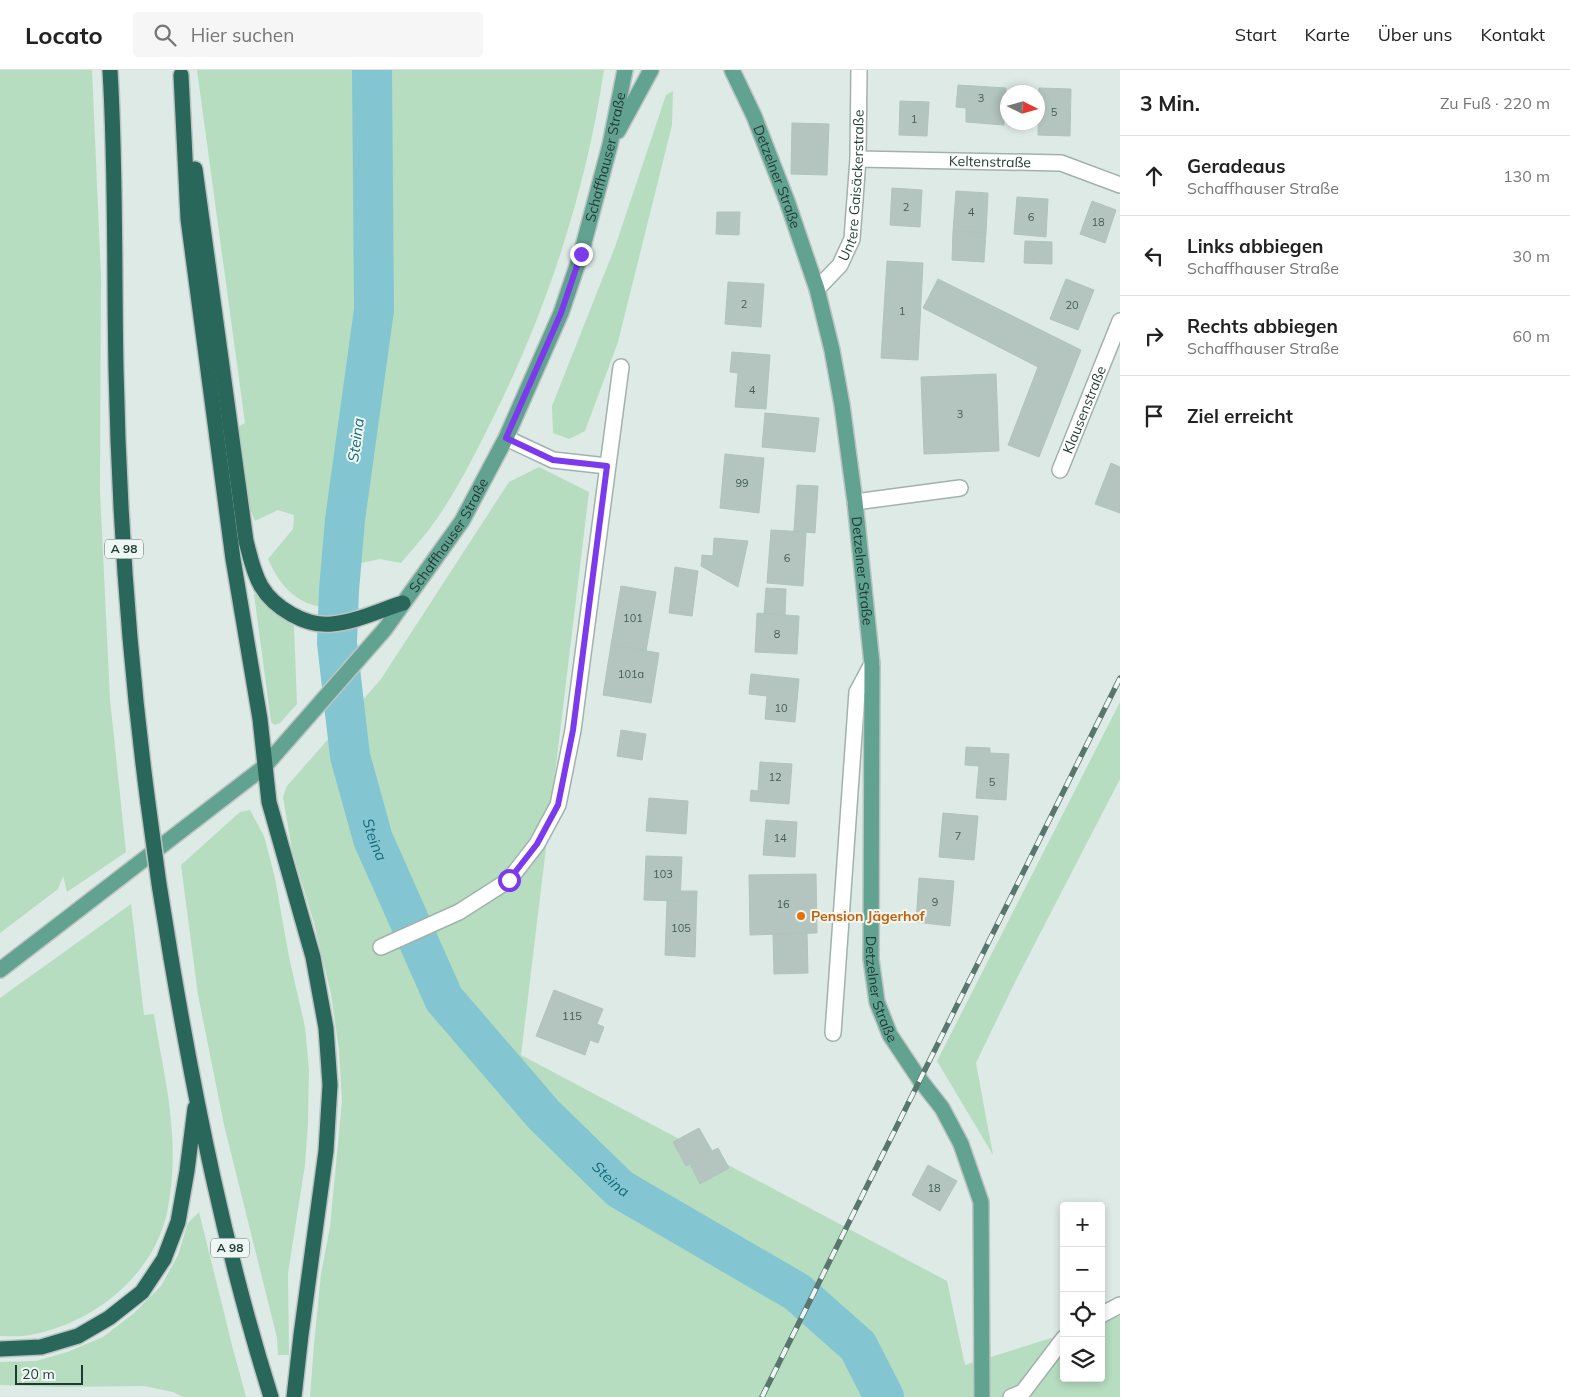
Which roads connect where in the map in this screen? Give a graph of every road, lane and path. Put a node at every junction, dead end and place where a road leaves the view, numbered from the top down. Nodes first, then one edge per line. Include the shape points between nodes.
1 (110, 70) edge
2 (625, 70) edge
3 (650, 70) edge
4 (732, 70) edge
5 (859, 70) edge
6 (181, 72) edge
7 (610, 145) junction
8 (858, 159) junction
9 (1120, 186) edge
10 (817, 289) junction
11 (1120, 321) edge
12 (621, 367) dead end
13 (506, 438) junction
14 (607, 466) junction
15 (1060, 470) dead end
16 (960, 488) dead end
17 (855, 502) junction
18 (403, 603) junction
19 (872, 664) junction
20 (264, 767) junction
21 (380, 947) dead end
22 (0, 970) edge
23 (833, 1033) dead end
24 (197, 1097) junction
25 (1120, 1305) edge
26 (1105, 1313) edge
27 (1060, 1343) edge
28 (0, 1349) edge
29 (271, 1397) edge
30 (294, 1397) edge
31 (982, 1397) edge
32 (1011, 1397) edge

1 - 24 highway, A 98, bridge via 122,524 138,728 159,884
2 - 7 main road, Schaffhauser Straße
3 - 7 main road
4 - 10 main road, Detzelner Straße via 754,116
5 - 8 street, Untere Gaisäckerstraße
6 - 18 highway via 246,542 261,586 291,615 310,622 331,624 351,620
6 - 20 highway via 188,219 233,559 260,719
7 - 13 main road, Schaffhauser Straße via 581,254 561,313
8 - 9 street, Keltenstraße via 1060,163
8 - 10 street, Untere Gaisäckerstraße via 852,239 840,265
10 - 17 main road, Detzelner Straße via 842,405
11 - 15 street, Klausenstraße
12 - 14 street
13 - 14 street via 553,460
13 - 18 main road, Schaffhauser Straße via 462,521
14 - 21 street via 573,730 558,805 537,844 509,880 459,912
16 - 17 street
17 - 19 main road, Detzelner Straße
18 - 20 main road, Schaffhauser Straße
19 - 23 street via 856,692
19 - 31 main road, Detzelner Straße via 871,959 876,1002 890,1035 942,1108 961,1144 980,1202
20 - 22 main road, Schaffhauser Straße
20 - 30 highway via 269,802 313,957 326,1028 330,1085 326,1151
24 - 28 highway via 178,1222 164,1259 142,1292 109,1318 78,1336 41,1347
24 - 29 highway, A 98 via 231,1250
25 - 26 street
27 - 32 street via 1023,1392

